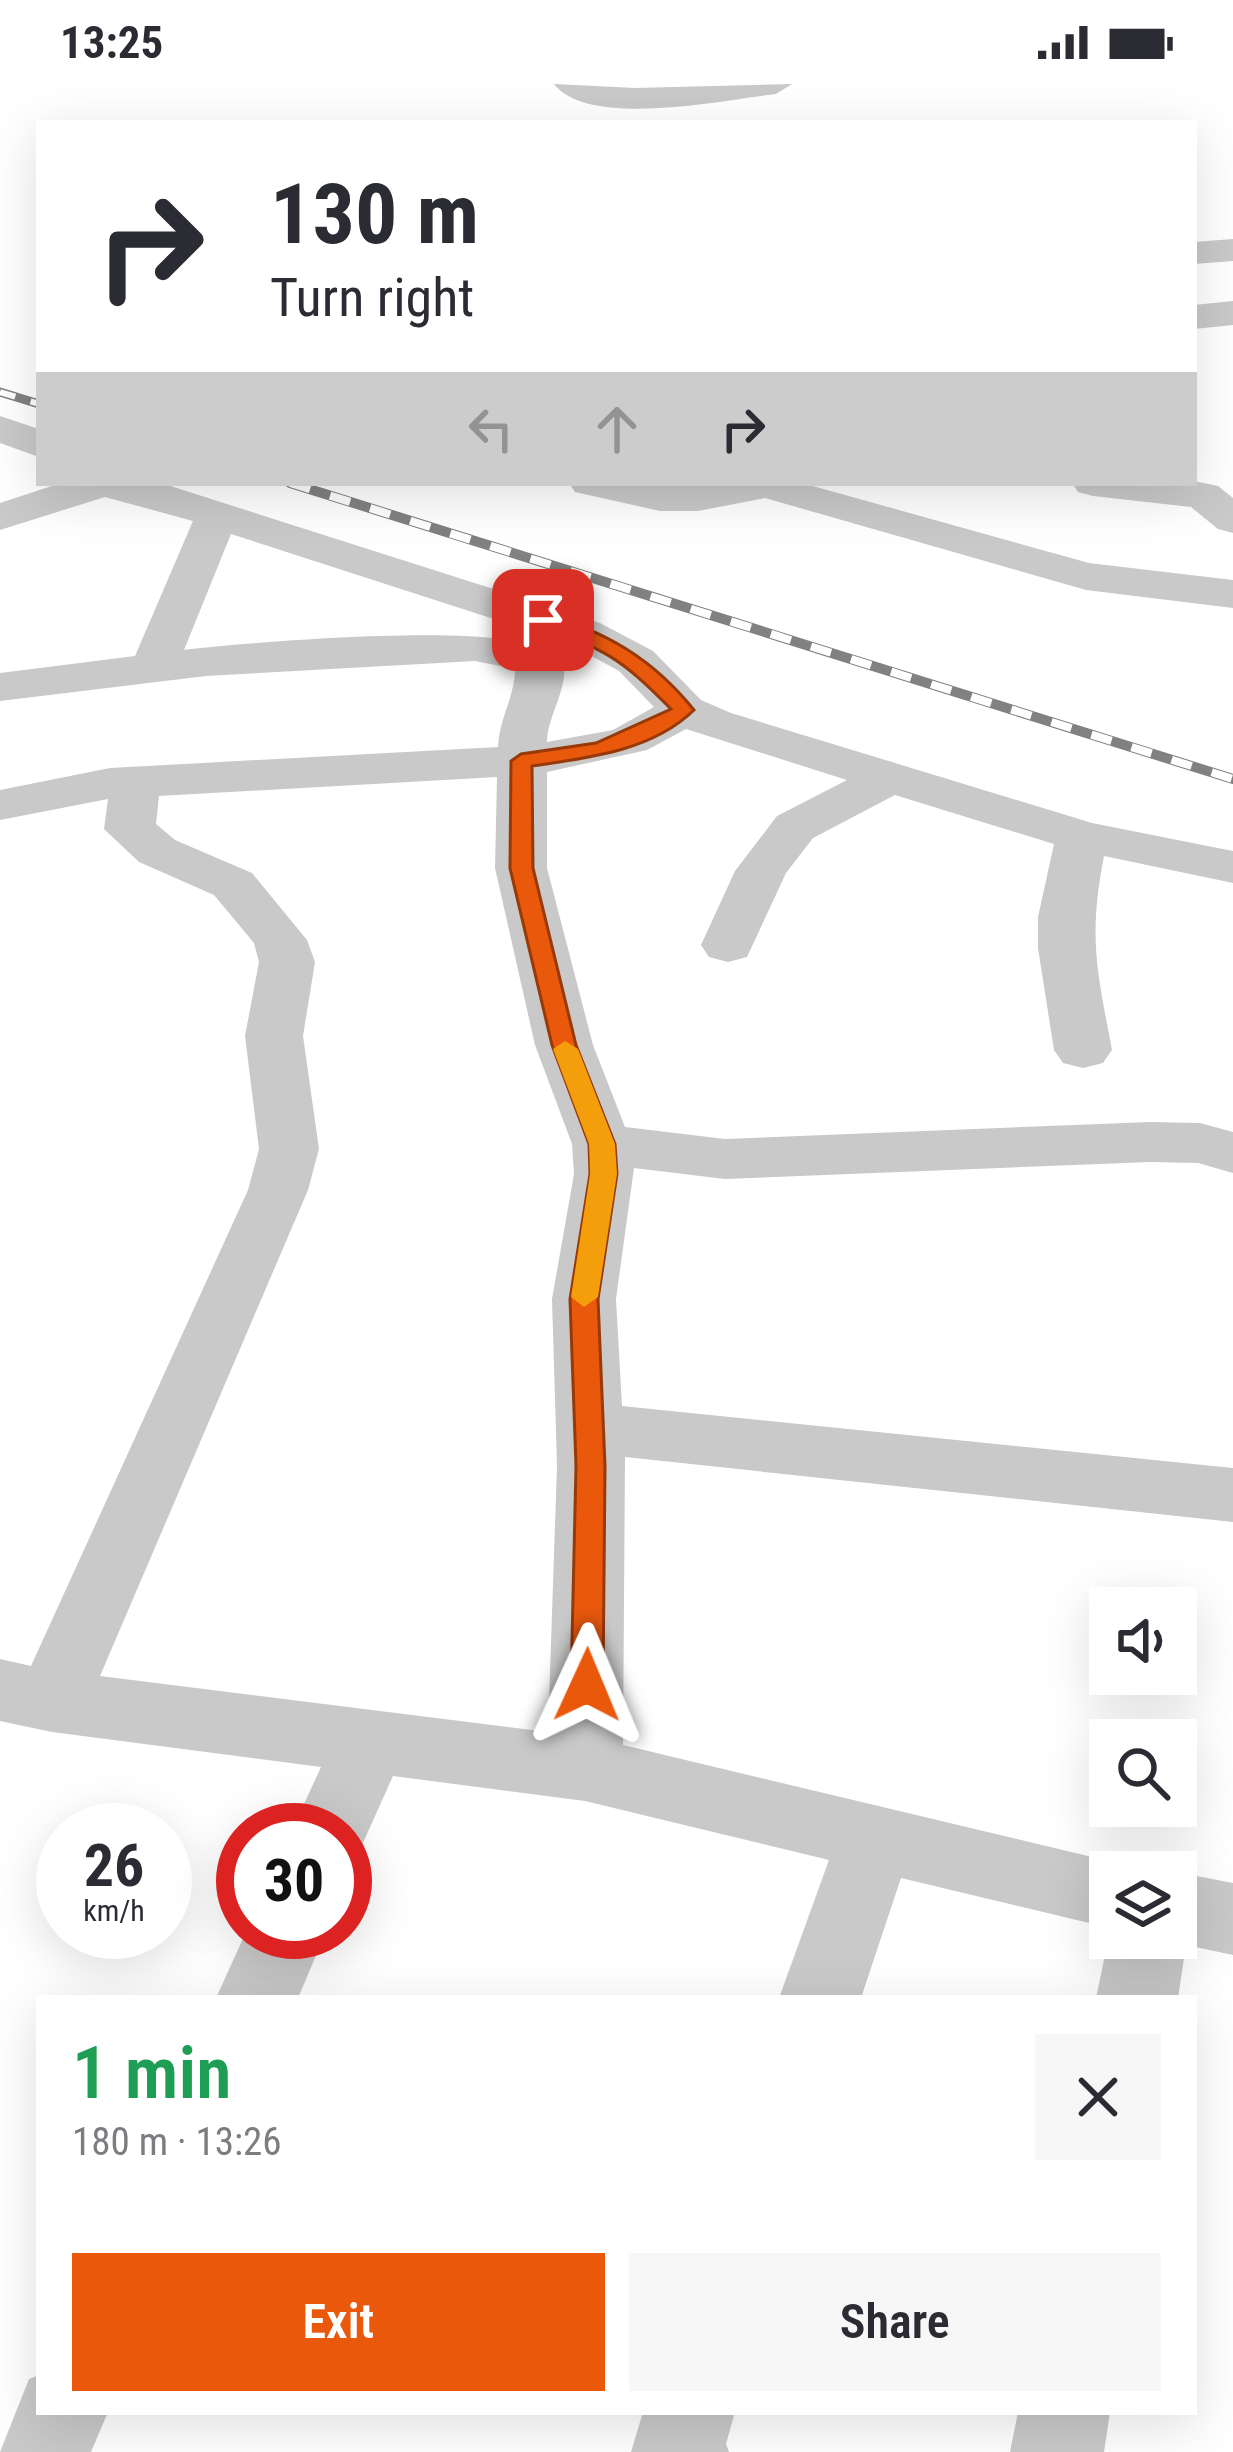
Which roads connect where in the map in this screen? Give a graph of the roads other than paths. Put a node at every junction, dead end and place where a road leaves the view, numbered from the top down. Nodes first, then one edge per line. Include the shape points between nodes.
1 (570, 84) edge
2 (776, 84) edge
3 (1233, 250) edge
4 (1197, 253) edge
5 (1233, 313) edge
6 (1197, 317) edge
7 (0, 428) edge
8 (36, 443) edge
9 (92, 486) edge
10 (127, 486) edge
11 (601, 486) edge
12 (758, 486) edge
13 (773, 486) edge
14 (1070, 486) edge
15 (1121, 486) edge
16 (217, 515) junction
17 (0, 517) edge
18 (1233, 520) edge
19 (1086, 576) junction
20 (1233, 594) edge
21 (154, 667) junction
22 (0, 687) edge
23 (684, 710) junction
24 (521, 761) junction
25 (891, 777) junction
26 (135, 782) junction
27 (0, 805) edge
28 (1082, 836) junction
29 (1233, 867) edge
30 (728, 945) dead end
31 (1083, 1050) dead end
32 (602, 1144) junction
33 (1233, 1153) edge
34 (589, 1428) junction
35 (1233, 1495) edge
36 (26, 1696) edge
37 (370, 1742) junction
38 (585, 1769) junction
39 (343, 1803) edge
40 (876, 1838) junction
41 (1089, 1888) edge
42 (1197, 1911) edge
43 (1233, 1919) edge
44 (274, 1959) edge
45 (1143, 1959) edge
46 (258, 1995) edge
47 (821, 1995) edge
48 (1137, 1995) edge
49 (61, 2415) edge
50 (688, 2415) edge
51 (1064, 2415) edge
52 (43, 2452) edge
53 (682, 2452) edge
54 (1058, 2452) edge

1 - 2 street via 581,94 625,98
3 - 4 street
5 - 6 street
7 - 8 street
9 - 17 street
10 - 16 street
11 - 12 street via 683,502
13 - 19 street
14 - 19 street
15 - 18 street via 1204,495
16 - 21 street
16 - 23 street via 584,633 636,661
19 - 20 street
21 - 22 street
21 - 24 street via 475,647 514,652 538,662
23 - 24 street via 629,740
23 - 25 street
24 - 26 street
24 - 32 street via 521,868 564,1045
25 - 28 street
25 - 30 street via 795,827 761,871
26 - 27 street
26 - 36 street via 130,829 233,884 280,940 287,962 274,1036 289,1149 278,1190
28 - 29 street
28 - 31 street via 1065,933
32 - 33 street via 725,1159 1150,1142
32 - 34 street via 584,1299
34 - 35 street
34 - 38 street
36 - 37 street
37 - 38 street
37 - 39 street
38 - 40 street
40 - 41 street
40 - 47 street
42 - 43 street
44 - 46 street
45 - 48 street
49 - 52 street
50 - 53 street
51 - 54 street

